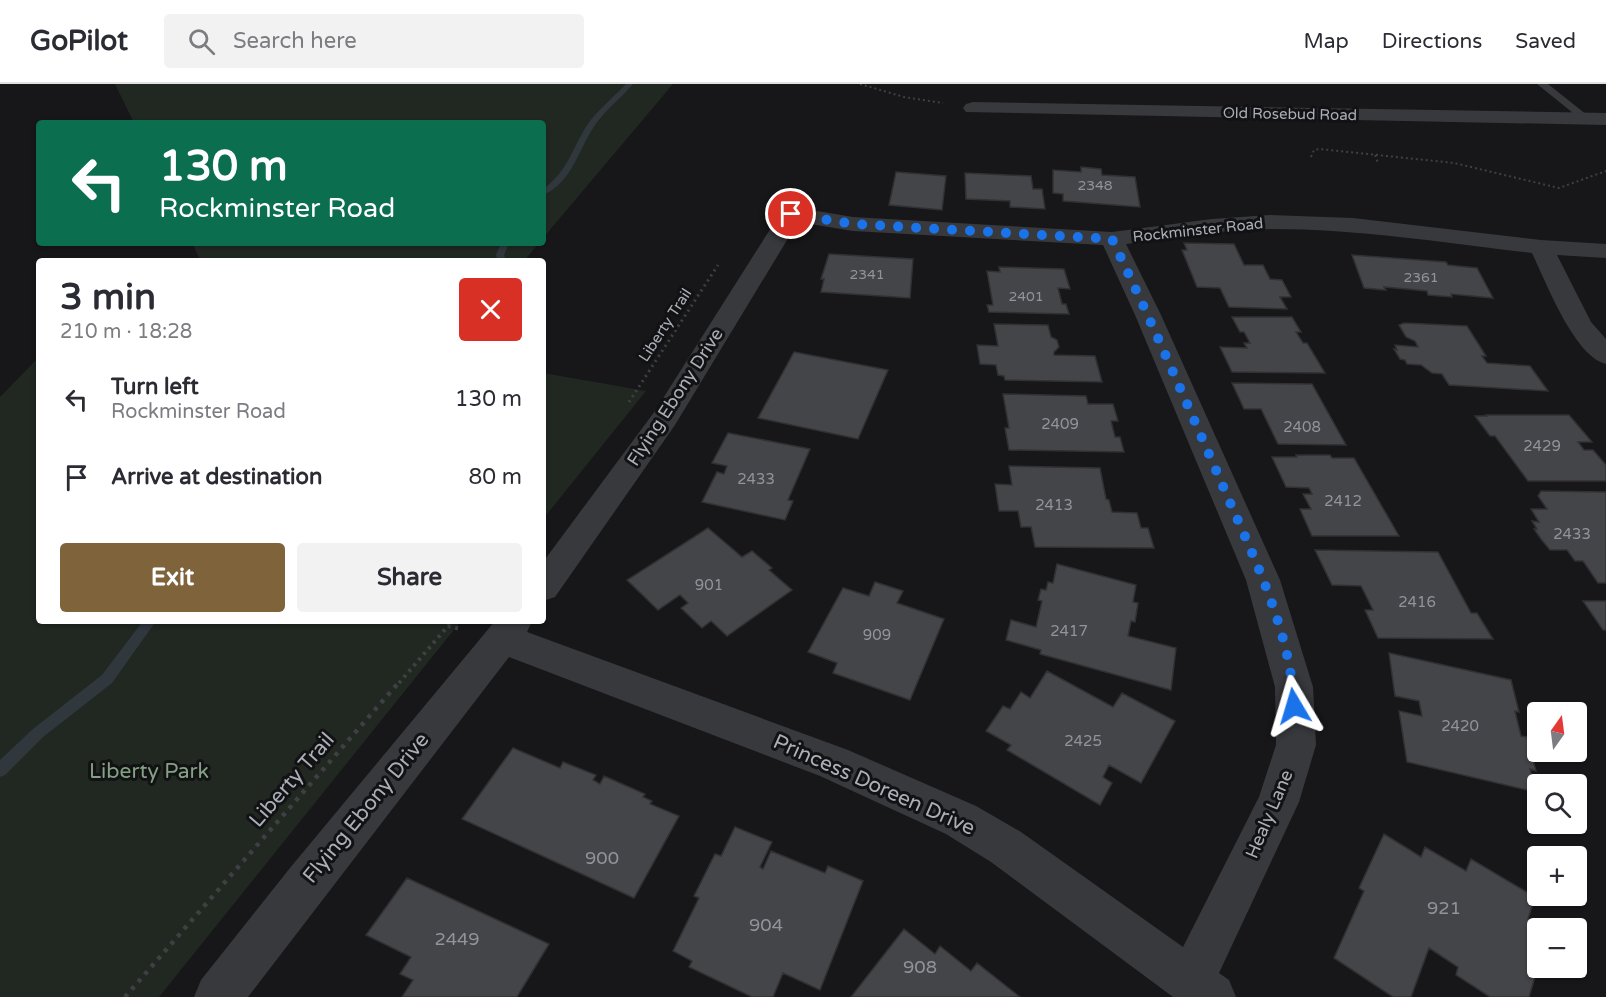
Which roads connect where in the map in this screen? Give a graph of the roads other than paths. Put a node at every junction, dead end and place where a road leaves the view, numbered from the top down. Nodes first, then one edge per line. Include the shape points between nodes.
1 (1542, 84) edge
2 (974, 108) road end
3 (1597, 119) edge
4 (795, 208) joint
5 (1112, 239) junction
6 (1541, 247) junction
7 (1606, 251) edge
8 (1606, 356) edge
9 (546, 584) edge
10 (509, 630) edge
11 (1202, 989) edge
12 (218, 997) edge

1 - 3 lane
2 - 3 street, Old Rosebud Road
4 - 5 street, Rockminster Road via 853,224
4 - 9 street, Flying Ebony Drive via 665,418
5 - 6 street, Rockminster Road via 1270,222 1353,225
5 - 11 street, Healy Lane via 1263,579 1294,687 1296,745 1278,802
6 - 7 street, Rockminster Road
6 - 8 street via 1579,325
10 - 11 street, Princess Doreen Drive via 533,649 834,763 961,820 1006,847
10 - 12 street, Flying Ebony Drive

